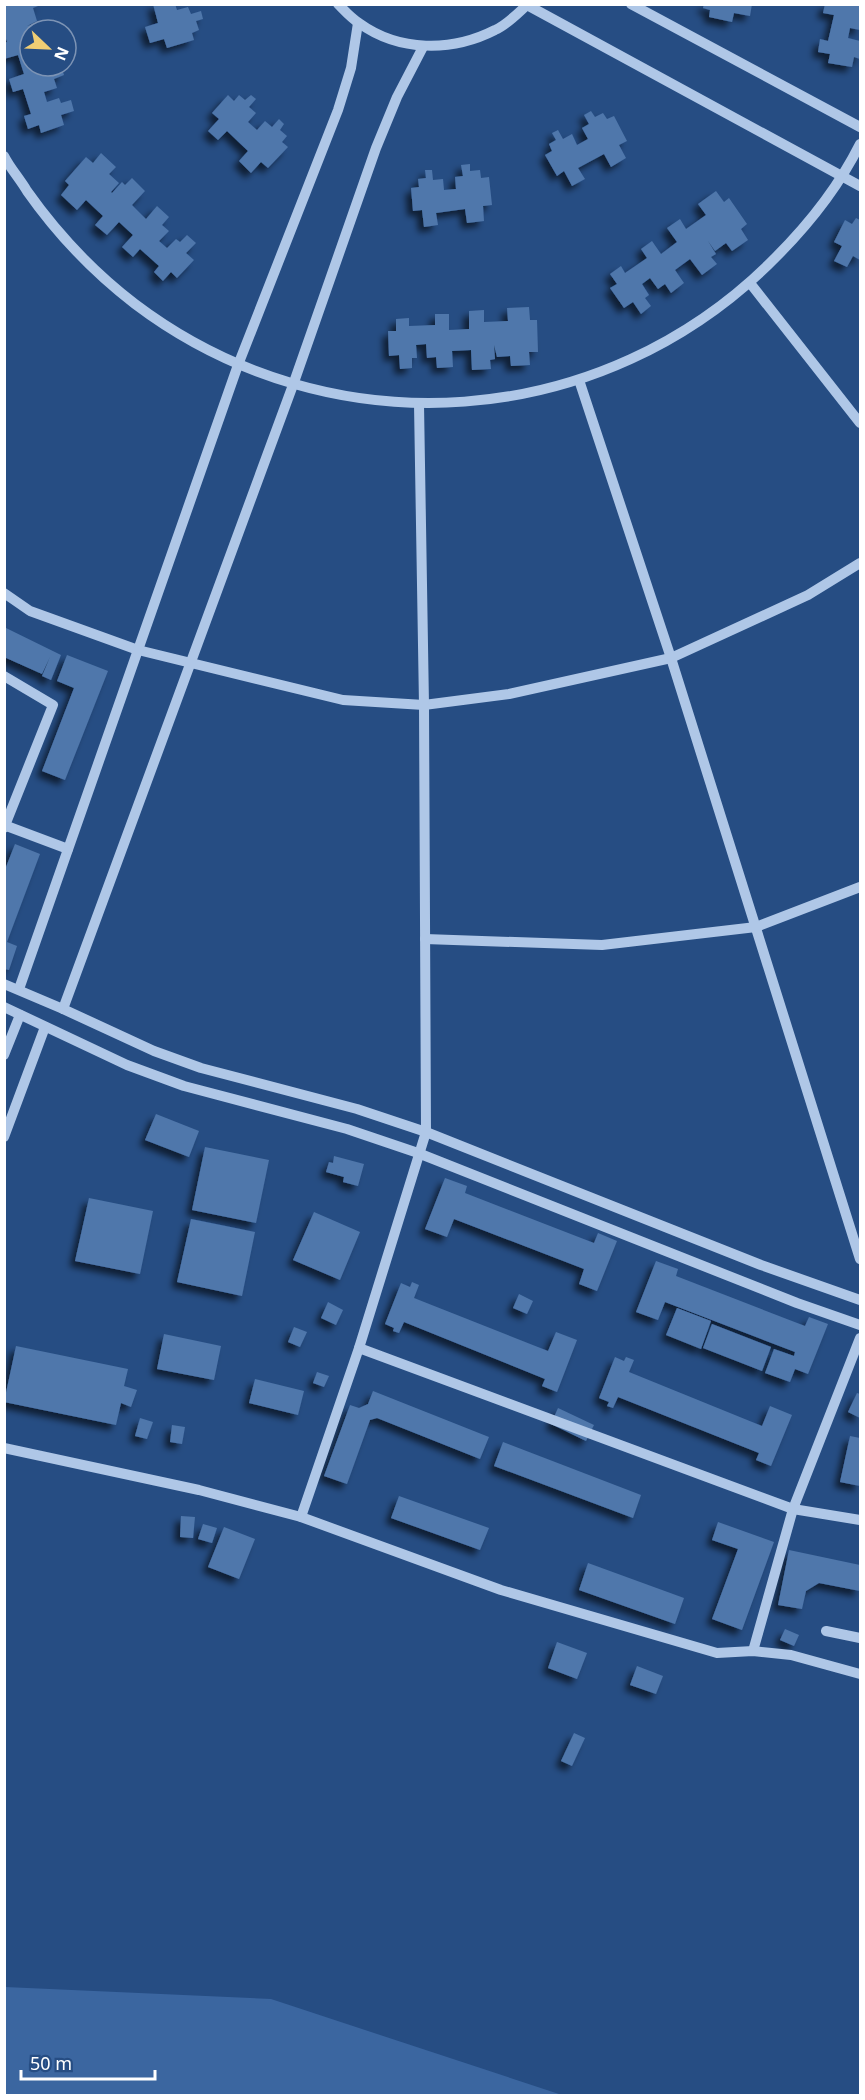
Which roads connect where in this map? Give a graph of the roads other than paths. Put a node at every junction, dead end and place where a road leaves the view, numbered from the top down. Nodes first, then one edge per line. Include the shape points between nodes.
1 (338, 4) edge
2 (631, 4) edge
3 (528, 5) edge
4 (358, 23) junction
5 (423, 47) junction
6 (861, 127) edge
7 (861, 144) edge
8 (5, 160) edge
9 (842, 176) junction
10 (861, 186) edge
11 (750, 283) junction
12 (238, 365) junction
13 (579, 380) junction
14 (293, 385) junction
15 (419, 404) junction
16 (861, 423) edge
17 (861, 563) edge
18 (4, 593) edge
19 (138, 650) junction
20 (671, 658) junction
21 (190, 661) junction
22 (4, 676) edge
23 (424, 705) junction
24 (5, 826) edge
25 (69, 849) junction
26 (861, 887) edge
27 (756, 927) junction
28 (425, 939) junction
29 (4, 984) edge
30 (19, 989) junction
31 (4, 1007) edge
32 (63, 1009) junction
33 (20, 1015) junction
34 (45, 1027) junction
35 (4, 1055) edge
36 (426, 1132) junction
37 (4, 1137) edge
38 (418, 1153) junction
39 (861, 1259) edge
40 (861, 1300) edge
41 (861, 1325) edge
42 (861, 1338) edge
43 (359, 1348) junction
44 (4, 1448) edge
45 (793, 1509) junction
46 (300, 1517) junction
47 (861, 1520) edge
48 (826, 1631) dead end
49 (861, 1638) edge
50 (753, 1651) junction
51 (861, 1674) edge

1 - 4 street
2 - 6 street
3 - 5 street via 497,30 461,44
3 - 9 street
4 - 5 street via 389,39
4 - 12 street via 351,68 338,110
5 - 14 street via 376,148
7 - 9 street
8 - 12 street via 51,225 104,280 167,328
9 - 10 street
9 - 11 street via 800,232
11 - 13 street via 670,340
11 - 16 street
12 - 14 street
12 - 19 street
13 - 15 street via 500,399
13 - 20 street
14 - 15 street via 356,399
14 - 21 street
15 - 23 street
17 - 20 street via 808,595
18 - 19 street via 30,611
19 - 21 street
19 - 25 street
20 - 23 street via 509,694
20 - 27 street
21 - 23 street via 343,700
21 - 32 street
22 - 24 street via 53,705
23 - 28 street
24 - 25 street
25 - 30 street
26 - 27 street
27 - 28 street via 602,945
27 - 39 street
28 - 36 street
29 - 30 street
30 - 32 street
31 - 33 street
32 - 36 street via 154,1052 201,1068 347,1106
33 - 34 street
33 - 35 street
34 - 37 street
34 - 38 street via 184,1086 347,1129
36 - 38 street
36 - 40 street via 761,1265
38 - 41 street via 796,1303
38 - 43 street
42 - 45 street
43 - 45 street
43 - 46 street
44 - 46 street via 199,1490
45 - 47 street
45 - 50 street
46 - 50 street via 512,1593 717,1653
48 - 49 street
50 - 51 street via 791,1655

